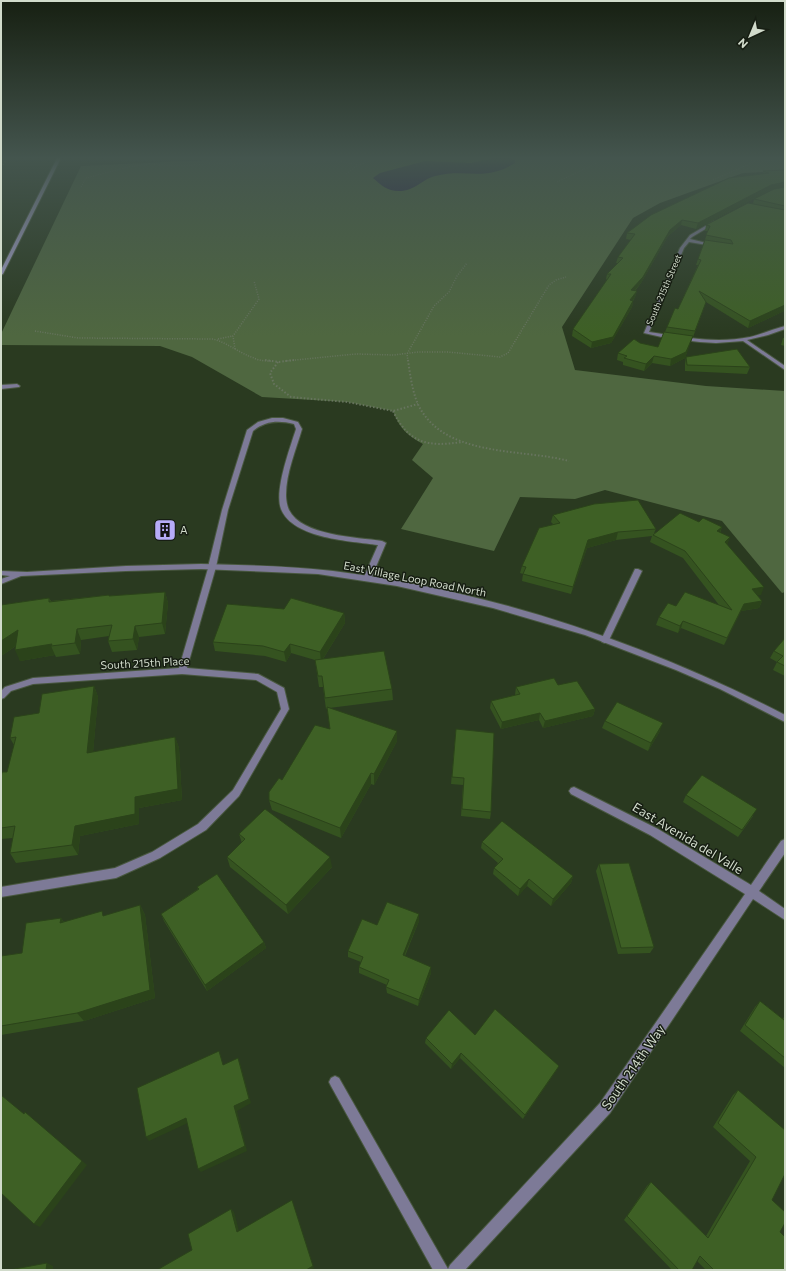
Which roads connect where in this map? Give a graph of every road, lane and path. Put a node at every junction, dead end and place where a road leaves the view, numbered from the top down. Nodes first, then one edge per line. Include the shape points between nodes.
1 (29, 217) edge
2 (721, 219) edge
3 (687, 240) junction
4 (722, 246) edge
5 (467, 263) dead end
6 (1, 274) edge
7 (566, 277) dead end
8 (254, 281) dead end
9 (785, 327) edge
10 (35, 330) dead end
11 (233, 336) junction
12 (213, 339) junction
13 (745, 340) junction
14 (236, 350) junction
15 (407, 354) junction
16 (278, 362) junction
17 (785, 368) edge
18 (17, 386) dead end
19 (1, 387) edge
20 (418, 404) junction
21 (393, 411) junction
22 (462, 442) junction
23 (569, 461) dead end
24 (212, 567) junction
25 (638, 571) dead end
26 (1, 573) edge
27 (19, 575) junction
28 (367, 579) junction
29 (1, 582) edge
30 (604, 640) junction
31 (182, 670) junction
32 (1, 696) edge
33 (785, 719) edge
34 (574, 791) dead end
35 (785, 844) edge
36 (1, 892) edge
37 (752, 892) junction
38 (785, 915) edge
39 (335, 1082) dead end
40 (441, 1270) edge
41 (455, 1270) edge

1 - 6 main road
2 - 3 street, South 215th Street via 696,232
3 - 4 street
3 - 13 street, South 215th Street via 646,333 717,343
5 - 15 path via 449,292 434,306
7 - 15 path via 556,280 543,293 508,353 500,357 488,358 448,352
8 - 11 path via 259,298
9 - 13 street
10 - 12 path via 78,338
11 - 12 path
11 - 14 path
12 - 14 path via 225,342
13 - 17 street
14 - 16 path via 255,359
15 - 16 path via 356,354
15 - 20 path
16 - 21 path via 270,373 274,384 291,397 347,402
18 - 19 street
20 - 21 path
20 - 22 path via 428,421 443,433
21 - 22 path via 398,423 409,436 423,444 445,446
22 - 23 path via 483,448 539,454
24 - 27 street, East Village Loop Road North via 113,569
24 - 28 street, East Village Loop Road North via 289,570
24 - 28 street via 225,510 250,430 258,422 271,419 288,420 296,423 299,429 282,496 284,508 291,520 311,532 382,543
24 - 31 street
25 - 30 street
26 - 27 street, East Village Loop Road North
27 - 29 street, East Village Loop Road North
28 - 30 street, East Village Loop Road North via 510,609
30 - 33 street, East Village Loop Road North via 723,687
31 - 32 street, South 215th Place via 33,681 8,689
31 - 36 street, South 215th Place via 258,677 281,690 286,709 236,793 202,826 156,856 116,873
34 - 37 street, East Avenida del Valle via 654,832
35 - 37 street, South 214th Way
37 - 38 street, East Avenida del Valle
37 - 41 street, South 214th Way via 605,1108
39 - 40 street

